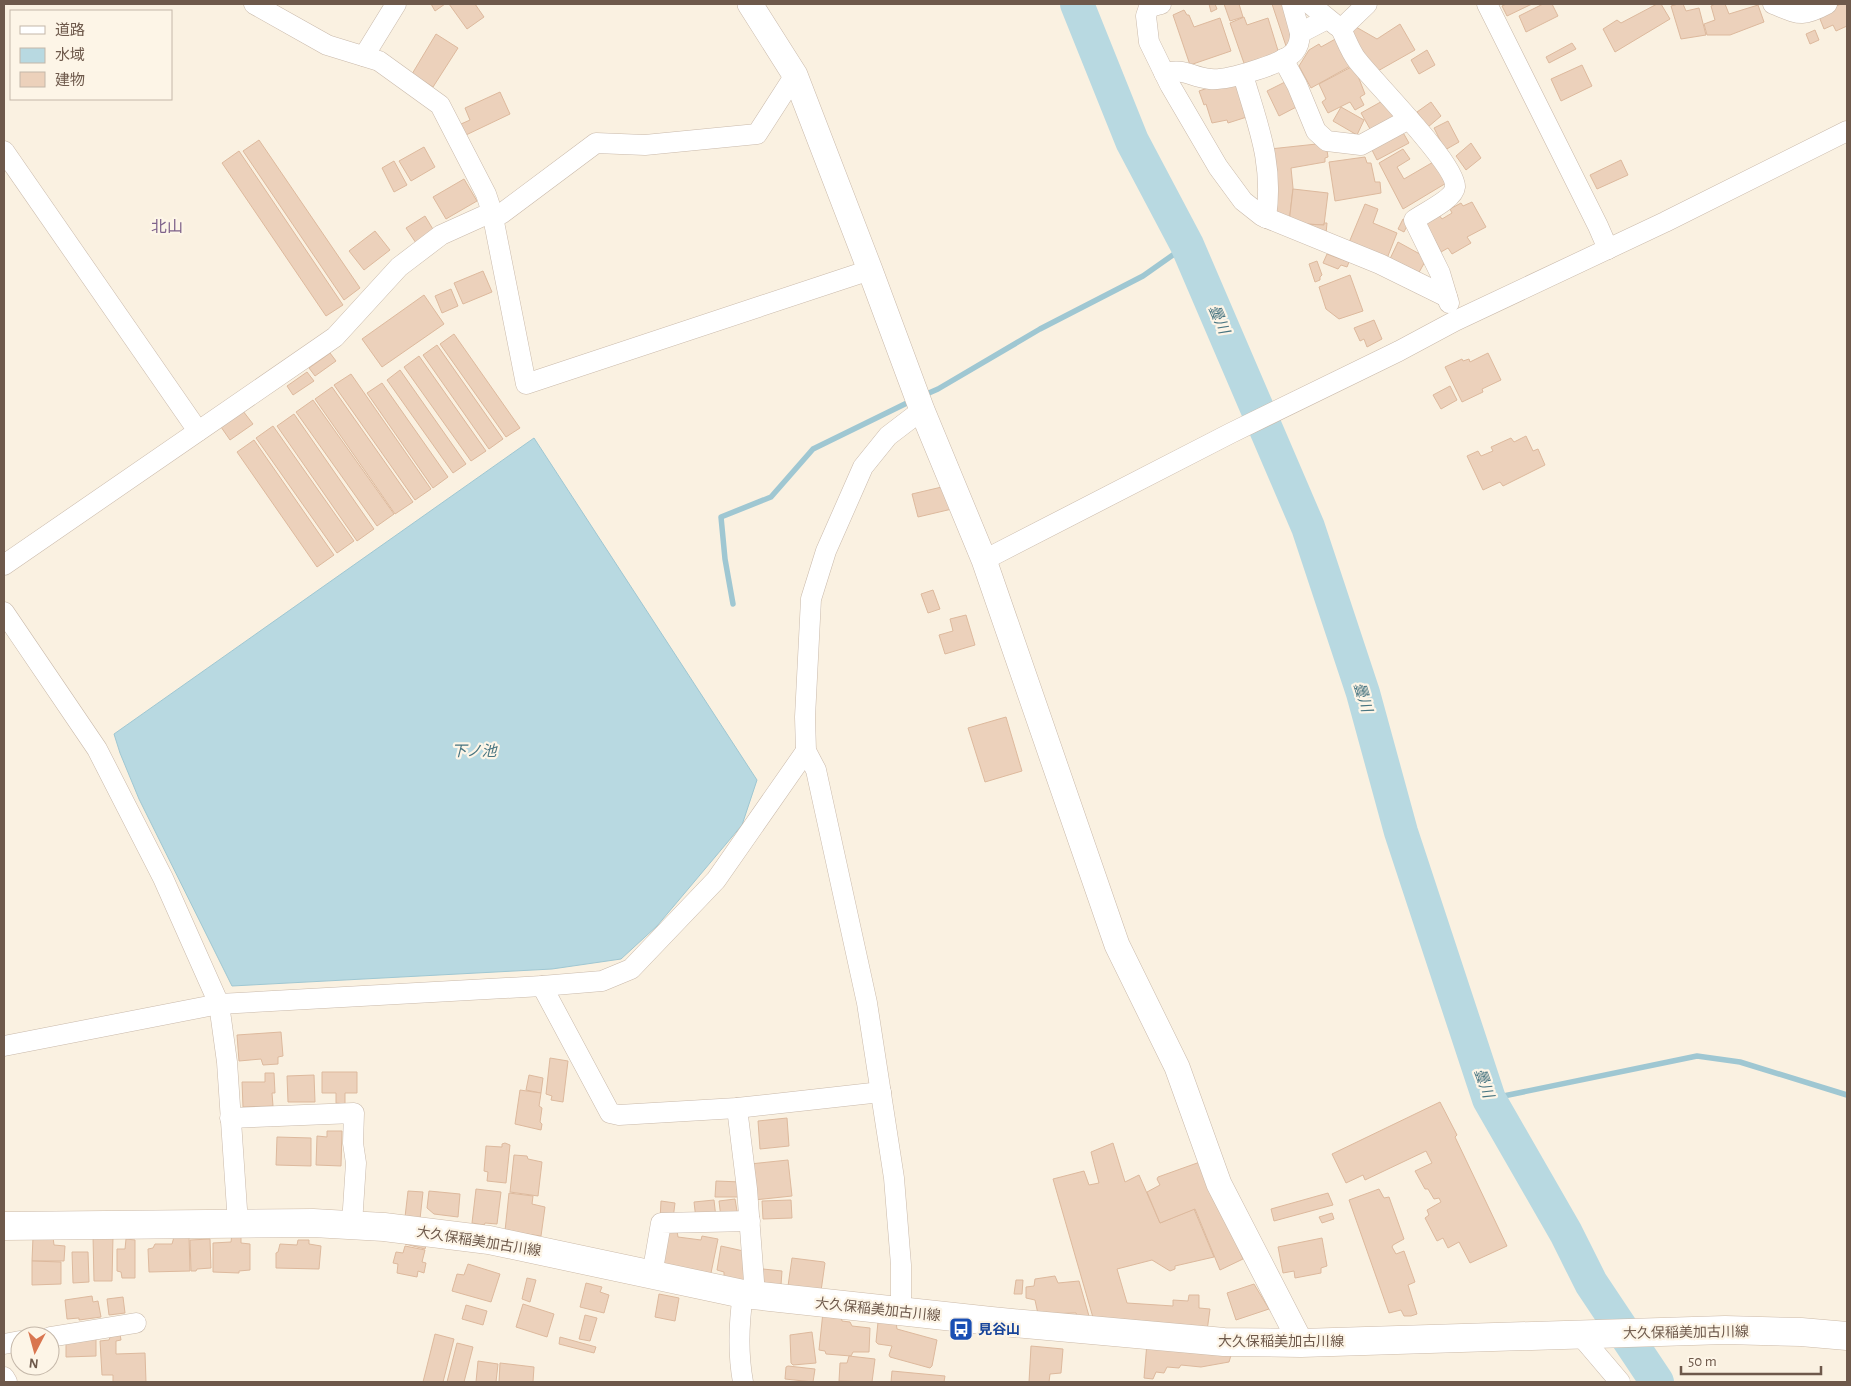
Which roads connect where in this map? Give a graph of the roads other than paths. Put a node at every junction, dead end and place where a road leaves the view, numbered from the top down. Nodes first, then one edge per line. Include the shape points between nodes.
1 (254, 4) edge
2 (396, 4) edge
3 (750, 4) edge
4 (1161, 4) edge
5 (1292, 4) edge
6 (1310, 4) edge
7 (1366, 4) edge
8 (1486, 4) edge
9 (1773, 4) edge
10 (1827, 4) edge
11 (1334, 24) junction
12 (1300, 33) junction
13 (364, 56) junction
14 (1283, 59) junction
15 (1164, 74) junction
16 (795, 75) junction
17 (1242, 75) junction
18 (1409, 119) junction
19 (1847, 131) edge
20 (4, 151) edge
21 (492, 212) junction
22 (1266, 218) junction
23 (1608, 249) junction
24 (870, 270) junction
25 (1447, 296) junction
26 (1455, 321) junction
27 (922, 410) junction
28 (198, 431) junction
29 (984, 560) junction
30 (4, 565) edge
31 (4, 612) edge
32 (806, 751) junction
33 (542, 986) junction
34 (219, 1004) junction
35 (4, 1046) edge
36 (881, 1092) junction
37 (737, 1108) junction
38 (230, 1118) junction
39 (750, 1221) junction
40 (238, 1224) junction
41 (352, 1224) junction
42 (4, 1226) edge
43 (652, 1275) junction
44 (749, 1295) junction
45 (901, 1312) junction
46 (136, 1323) dead end
47 (60, 1334) edge
48 (1580, 1335) junction
49 (1847, 1336) edge
50 (1301, 1343) junction
51 (4, 1377) edge
52 (7, 1382) edge
53 (743, 1382) edge
54 (1620, 1382) edge

1 - 13 street via 327,45
2 - 13 street
3 - 16 street
4 - 15 street via 1149,7 1146,16 1149,42
5 - 12 street
6 - 11 street
7 - 11 street
8 - 23 street
9 - 10 street via 1800,14
11 - 12 street
11 - 18 street via 1355,58
12 - 14 street via 1295,51
13 - 21 street via 379,61 440,105
14 - 17 street
14 - 18 street via 1316,131 1327,141 1360,145
15 - 17 street via 1178,70 1211,79
15 - 22 street via 1218,167 1243,201
16 - 21 street via 757,134 645,145 596,143 502,214
16 - 24 street
17 - 22 street via 1265,147 1268,171
18 - 25 street via 1430,143 1451,174 1455,186 1452,196 1414,220 1440,273
19 - 23 street
20 - 28 street
21 - 24 street via 526,384
21 - 28 street via 441,236 399,267 335,337
22 - 25 street via 1380,264
23 - 26 street
24 - 27 street
25 - 26 street
26 - 29 street
27 - 29 street
27 - 32 street via 888,436 863,467 826,552 811,599 804,717
28 - 30 street
29 - 50 street via 1117,945 1177,1067 1219,1184
31 - 34 street via 97,749 163,878
32 - 33 street via 716,880 631,969 602,981
32 - 36 street via 816,770 867,1002
33 - 34 street
33 - 37 street via 610,1113
34 - 35 street
34 - 38 street
36 - 37 street
36 - 45 street via 894,1178
37 - 39 street
38 - 40 street
38 - 41 street via 354,1112 356,1163
39 - 43 street via 661,1223
39 - 44 street
40 - 41 main road, 大久保稲美加古川線
40 - 42 main road, 大久保稲美加古川線
41 - 43 main road, 大久保稲美加古川線 via 490,1240
43 - 44 main road, 大久保稲美加古川線
44 - 45 main road, 大久保稲美加古川線
44 - 53 street via 741,1310
45 - 50 main road, 大久保稲美加古川線 via 1224,1342
46 - 47 street
48 - 49 main road, 大久保稲美加古川線 via 1725,1330
48 - 50 main road, 大久保稲美加古川線
48 - 54 street
51 - 52 street

